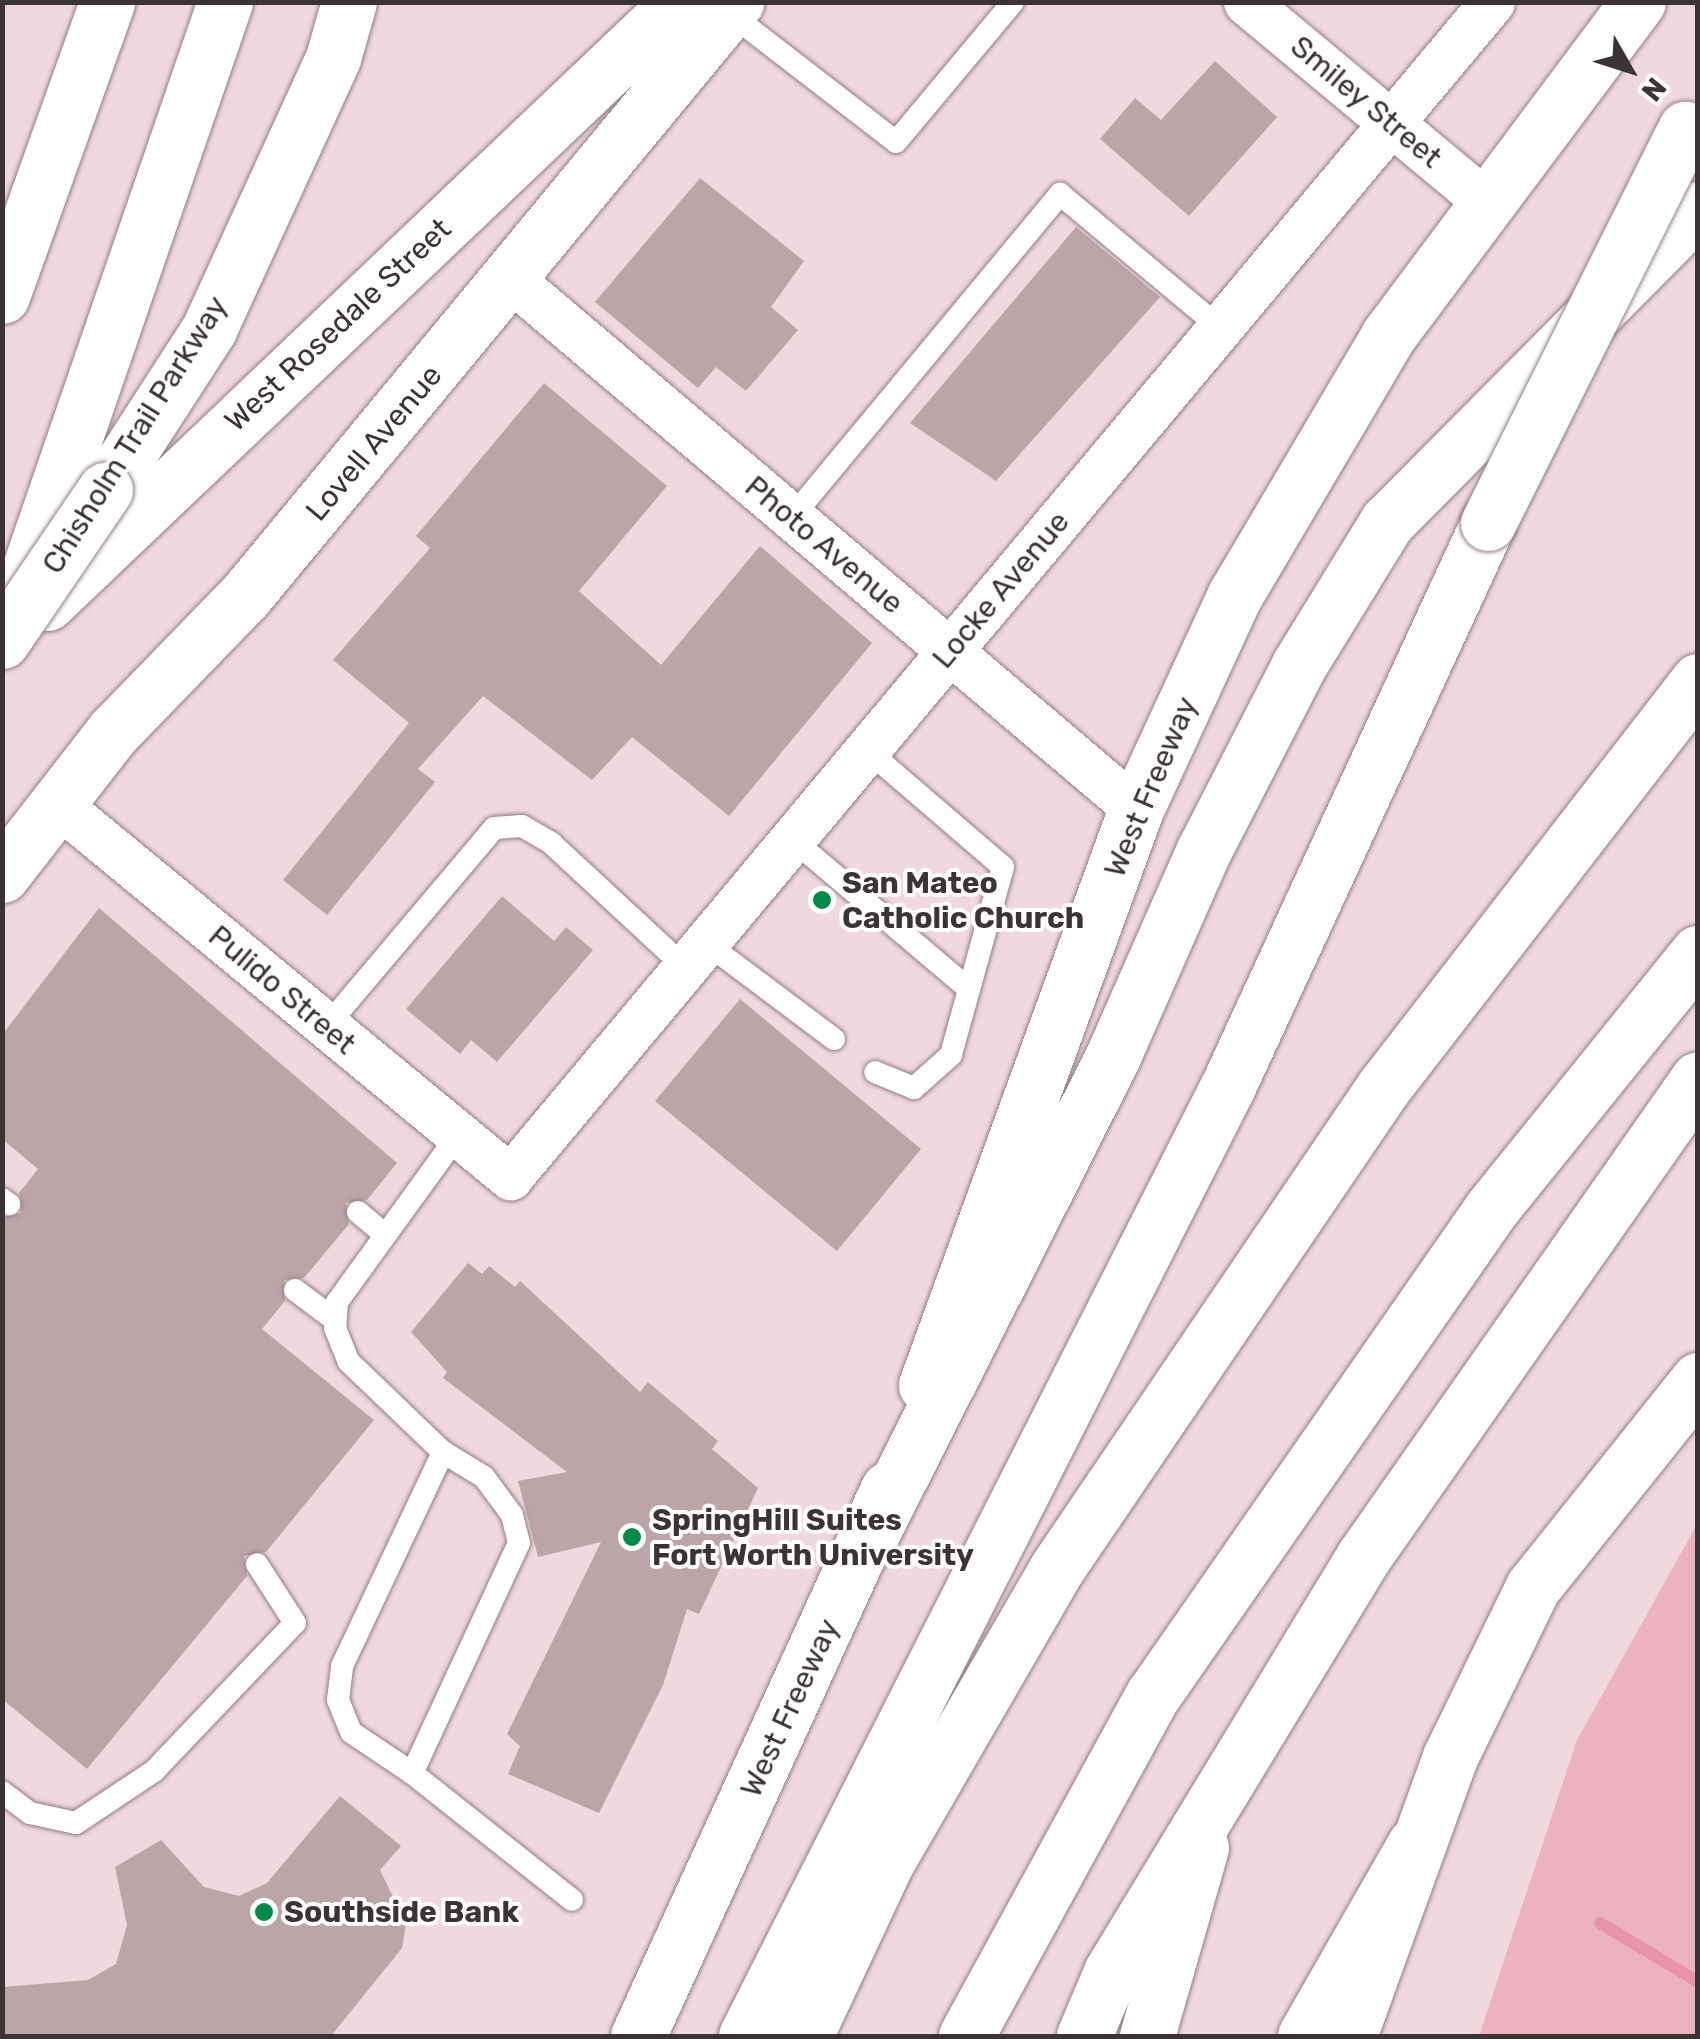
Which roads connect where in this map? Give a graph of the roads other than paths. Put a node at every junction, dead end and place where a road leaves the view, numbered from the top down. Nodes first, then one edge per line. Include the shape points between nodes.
1 (107, 2) edge
2 (225, 2) edge
3 (350, 2) edge
4 (1013, 2) edge
5 (1246, 2) edge
6 (1492, 2) edge
7 (1638, 2) edge
8 (714, 6) edge
9 (1691, 118) edge
10 (1391, 123) junction
11 (1486, 202) junction
12 (1698, 210) edge
13 (512, 280) junction
14 (2, 296) edge
15 (1220, 328) junction
16 (792, 517) junction
17 (2, 641) edge
18 (2, 651) edge
19 (949, 651) junction
20 (1698, 681) edge
21 (866, 750) junction
22 (55, 802) junction
23 (1136, 810) junction
24 (792, 839) junction
25 (2, 875) edge
26 (1698, 953) edge
27 (695, 955) junction
28 (969, 989) junction
29 (326, 1027) junction
30 (834, 1039) dead end
31 (875, 1072) dead end
32 (1698, 1079) edge
33 (458, 1135) junction
34 (510, 1177) joint
35 (358, 1212) dead end
36 (386, 1235) junction
37 (295, 1290) dead end
38 (335, 1320) junction
39 (1698, 1380) edge
40 (443, 1452) junction
41 (873, 1530) junction
42 (256, 1564) dead end
43 (412, 1773) junction
44 (3, 1795) edge
45 (1205, 1810) junction
46 (741, 1815) junction
47 (1415, 1844) junction
48 (572, 1900) dead end
49 (638, 2036) edge
50 (650, 2036) edge
51 (746, 2036) edge
52 (805, 2036) edge
53 (966, 2036) edge
54 (1084, 2036) edge
55 (1148, 2036) edge
56 (1305, 2036) edge
57 (1349, 2036) edge

1 - 14 main road
2 - 18 main road
3 - 17 main road, Chisholm Trail Parkway, bridge via 334,58 209,329
4 - 8 lane via 896,142
5 - 10 street, Smiley Street
6 - 10 street, Locke Avenue
7 - 11 main road, West Freeway
8 - 13 main road, Lovell Avenue
8 - 18 main road, West Rosedale Street via 82,564
9 - 51 main road, bridge via 1488,523 1228,1086
10 - 11 street, Smiley Street
10 - 15 street, Locke Avenue
11 - 23 main road, West Freeway via 1388,336 1236,595
12 - 41 main road via 1387,522 1299,665 1204,850 1113,1056
13 - 16 street, Photo Avenue
13 - 22 main road, Lovell Avenue via 245,596
15 - 16 lane via 1060,194
15 - 19 street, Locke Avenue
16 - 19 street, Photo Avenue
19 - 21 street, Locke Avenue
19 - 23 street, Photo Avenue
20 - 52 main road via 1383,1088 1057,1568 886,1864
21 - 24 street, Locke Avenue
21 - 28 lane via 1003,867
22 - 25 main road, Lovell Avenue
22 - 29 street, Pulido Street
23 - 41 main road, West Freeway
24 - 27 street, Locke Avenue
24 - 28 lane
26 - 53 main road via 1492,1208 1153,1695
27 - 29 lane via 552,844 522,826 494,828
27 - 30 lane
27 - 34 street, Locke Avenue
28 - 31 lane via 951,1054 914,1088
29 - 33 street, Pulido Street
32 - 45 main road via 1502,1350
33 - 34 street, Pulido Street
33 - 36 lane
35 - 36 lane
36 - 38 lane via 336,1302
37 - 38 lane
38 - 40 lane via 348,1361
39 - 47 main road via 1533,1587
40 - 43 lane via 484,1477 512,1515 519,1543
40 - 43 lane via 342,1666 338,1700 351,1732
41 - 46 main road, West Freeway
42 - 44 lane via 295,1623 154,1771 76,1823
43 - 48 lane
45 - 54 main road via 1111,1972
45 - 55 main road via 1196,1888
46 - 49 main road
46 - 50 main road
47 - 56 main road
47 - 57 main road

